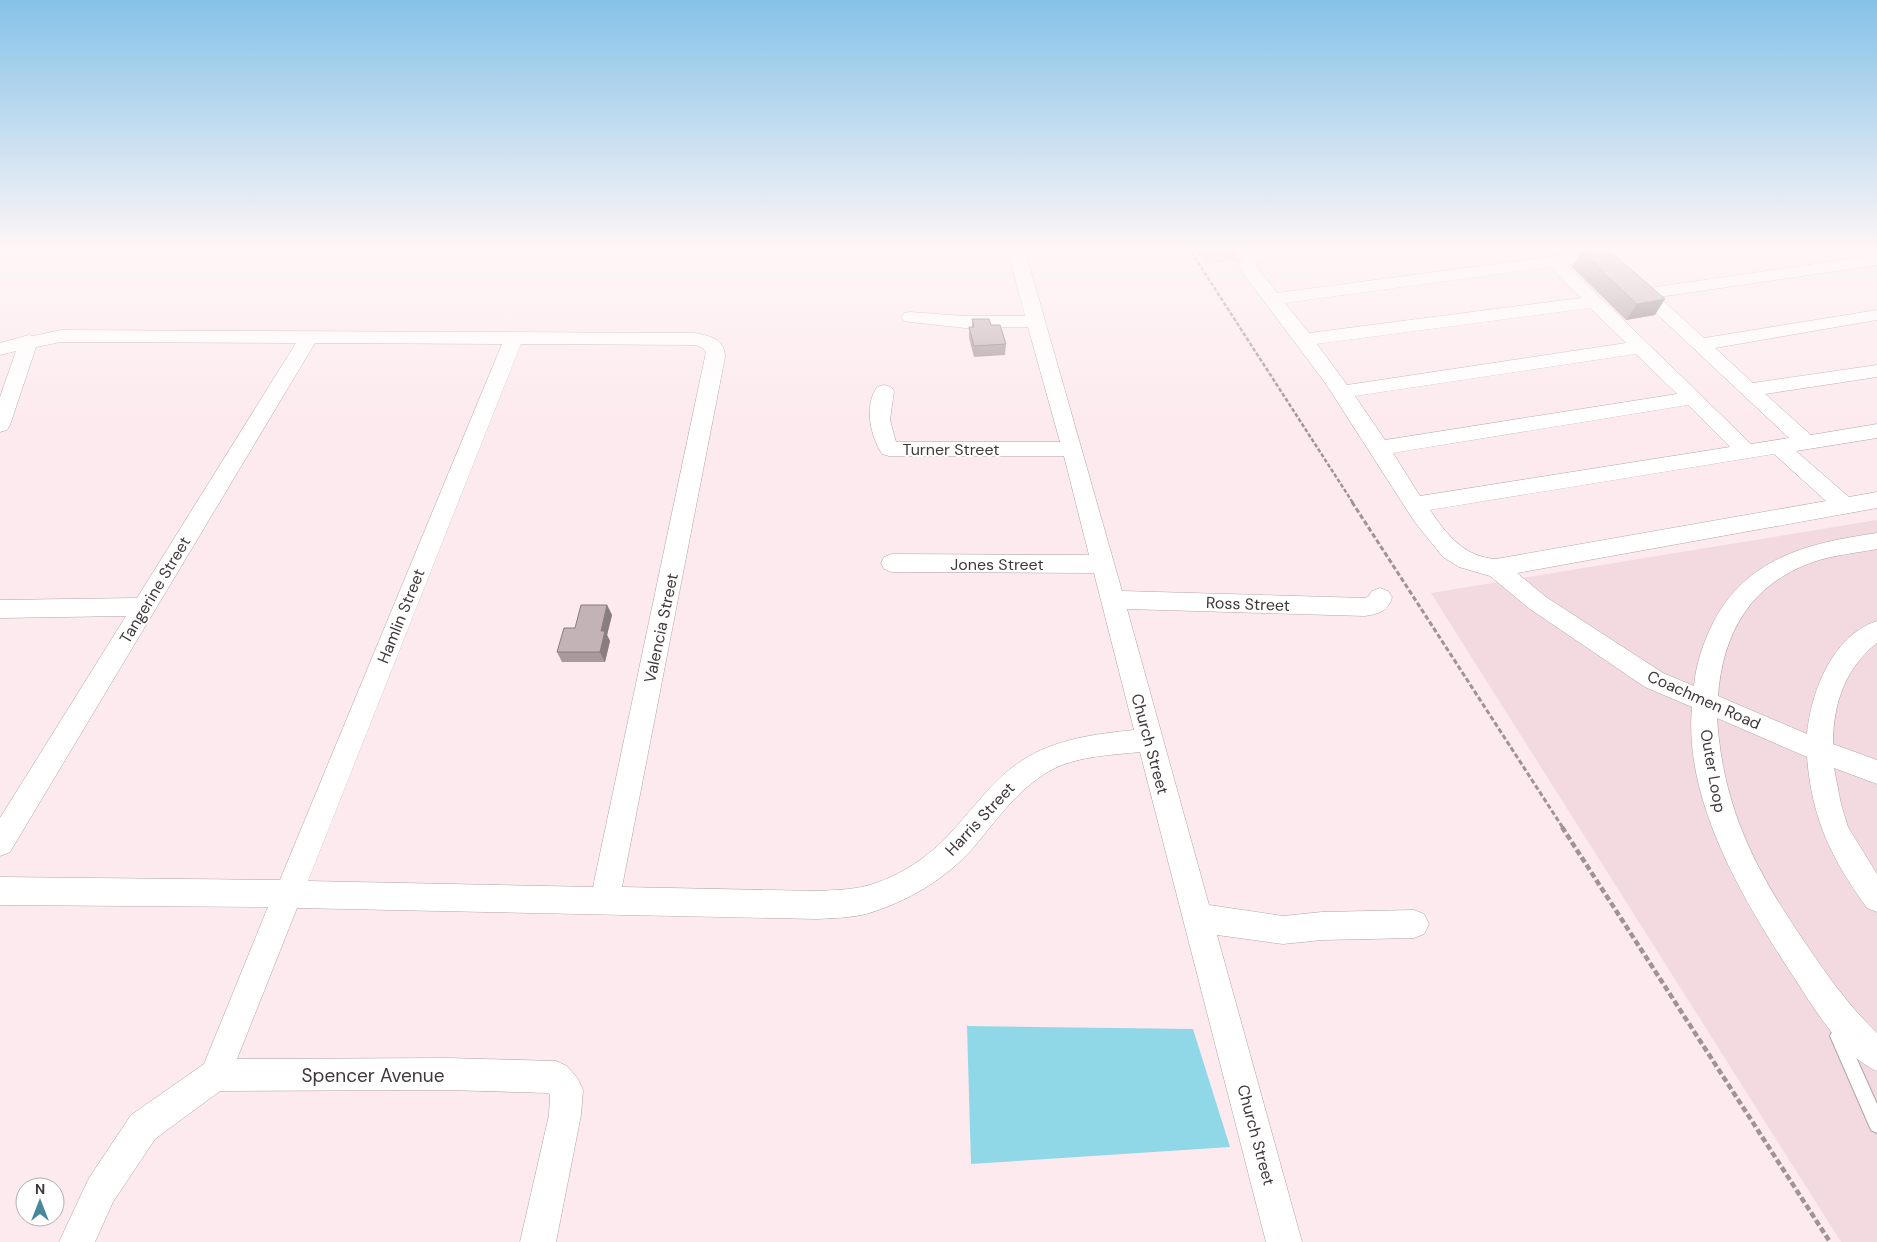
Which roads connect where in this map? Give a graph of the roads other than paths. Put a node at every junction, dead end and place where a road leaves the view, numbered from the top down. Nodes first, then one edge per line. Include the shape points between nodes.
1 (1031, 305) edge
2 (1277, 305) edge
3 (1571, 305) edge
4 (1597, 305) edge
5 (1657, 305) edge
6 (1877, 315) edge
7 (910, 317) dead end
8 (1036, 321) junction
9 (309, 337) junction
10 (514, 338) junction
11 (1303, 340) junction
12 (29, 341) junction
13 (1700, 345) junction
14 (1641, 347) junction
15 (0, 349) edge
16 (1877, 371) edge
17 (1749, 390) junction
18 (884, 391) dead end
19 (1340, 392) junction
20 (1693, 398) junction
21 (0, 425) edge
22 (1877, 432) edge
23 (1806, 442) junction
24 (1779, 447) junction
25 (1380, 448) junction
26 (1072, 449) junction
27 (1747, 452) junction
28 (1877, 500) edge
29 (1415, 505) junction
30 (1844, 505) junction
31 (1877, 541) edge
32 (892, 563) dead end
33 (1102, 564) junction
34 (1496, 568) junction
35 (1380, 597) dead end
36 (1112, 600) junction
37 (145, 607) junction
38 (0, 609) edge
39 (1877, 630) edge
40 (1703, 701) junction
41 (1149, 740) junction
42 (1820, 751) junction
43 (1877, 772) edge
44 (0, 843) edge
45 (0, 891) edge
46 (288, 894) junction
47 (1877, 898) edge
48 (605, 900) junction
49 (1197, 918) junction
50 (1414, 924) dead end
51 (1845, 1024) junction
52 (1877, 1055) edge
53 (215, 1075) junction
54 (1877, 1124) edge
55 (77, 1242) edge
56 (538, 1242) edge
57 (1284, 1242) edge

1 - 8 street, Church Street
2 - 11 street
3 - 11 street
4 - 14 street
5 - 13 street
6 - 13 street
7 - 8 street via 965,322
8 - 26 street, Church Street
9 - 10 street
9 - 12 street via 61,336
9 - 37 street, Tangerine Street
10 - 46 street, Hamlin Street
10 - 48 street, Valencia Street via 694,339 715,347 716,356
11 - 19 street
12 - 15 street
12 - 21 street
13 - 17 street
14 - 19 street
14 - 20 street
16 - 17 street
17 - 23 street
18 - 26 street, Turner Street via 879,416 889,449
19 - 25 street
20 - 25 street
20 - 27 street
22 - 23 street
23 - 24 street
24 - 27 street
24 - 30 street
25 - 29 street
26 - 33 street, Church Street
27 - 29 street
28 - 30 street
29 - 34 street via 1452,552 1474,565
30 - 34 street
31 - 40 street, Outer Loop via 1827,550 1794,561 1767,575 1742,597 1714,643
32 - 33 street, Jones Street
33 - 36 street, Church Street
34 - 40 street, Coachmen Road via 1538,603 1654,680
35 - 36 street, Ross Street via 1373,606 1365,607
36 - 41 street, Church Street
37 - 38 street
37 - 44 street, Tangerine Street
39 - 42 street via 1842,664 1829,687 1823,710
40 - 42 street, Coachmen Road
40 - 51 street, Outer Loop via 1711,778 1731,844 1776,925
41 - 48 street, Harris Street via 1075,750 1033,767 1002,793 946,856 912,880 866,900 817,905
41 - 49 street, Church Street
42 - 43 street, Coachmen Road
42 - 47 street via 1827,806 1843,843
45 - 46 street
46 - 48 street
46 - 53 street
49 - 50 street via 1283,930
49 - 57 street, Church Street
51 - 52 street, Outer Loop
51 - 54 lane via 1838,1036
53 - 55 street via 143,1127 101,1190
53 - 56 street, Spencer Avenue via 447,1074 556,1078 566,1090 565,1115

